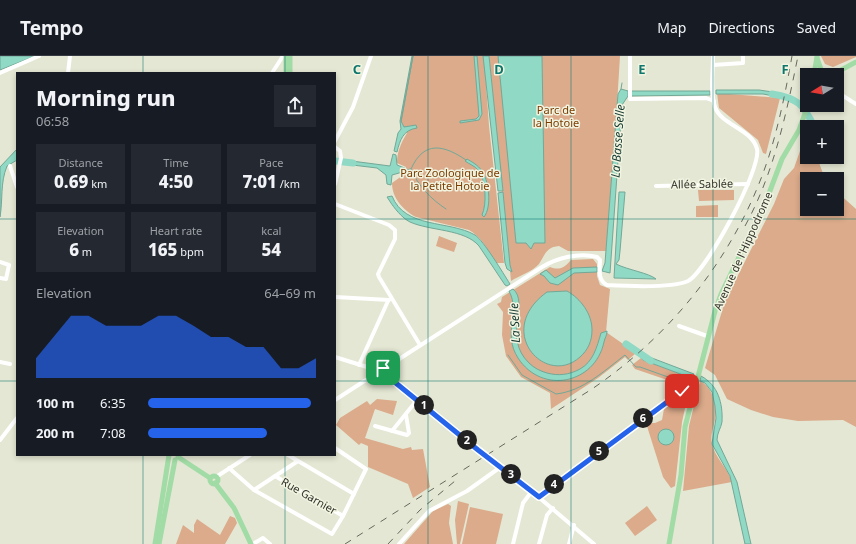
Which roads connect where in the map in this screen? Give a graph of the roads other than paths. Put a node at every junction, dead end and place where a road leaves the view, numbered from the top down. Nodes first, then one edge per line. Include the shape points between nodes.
1 (39, 56) edge
2 (70, 56) edge
3 (285, 56) edge
4 (290, 56) edge
5 (371, 56) edge
6 (630, 56) edge
7 (713, 56) edge
8 (743, 56) edge
9 (817, 57) edge
10 (856, 62) edge
11 (713, 65) junction
12 (814, 68) edge
13 (822, 68) edge
14 (844, 68) edge
15 (68, 72) edge
16 (273, 72) edge
17 (286, 72) edge
18 (290, 72) edge
19 (0, 73) edge
20 (844, 96) edge
21 (714, 101) junction
22 (856, 104) edge
23 (806, 112) edge
24 (336, 139) edge
25 (336, 148) edge
26 (10, 166) dead end
27 (336, 180) edge
28 (16, 183) edge
29 (748, 184) junction
30 (656, 186) dead end
31 (336, 204) edge
32 (0, 262) edge
33 (0, 278) edge
34 (336, 297) edge
35 (390, 300) junction
36 (679, 326) dead end
37 (707, 336) junction
38 (420, 345) junction
39 (336, 357) edge
40 (0, 362) edge
41 (10, 364) dead end
42 (359, 365) junction
43 (374, 369) junction
44 (382, 370) junction
45 (369, 378) junction
46 (693, 392) junction
47 (336, 399) edge
48 (418, 400) junction
49 (406, 415) junction
50 (16, 419) edge
51 (375, 426) dead end
52 (392, 431) junction
53 (0, 440) edge
54 (336, 449) edge
55 (169, 456) edge
56 (248, 456) edge
57 (290, 456) edge
58 (177, 457) edge
59 (298, 461) junction
60 (502, 466) junction
61 (229, 468) junction
62 (275, 476) junction
63 (216, 477) junction
64 (210, 478) junction
65 (215, 483) junction
66 (254, 490) junction
67 (532, 490) junction
68 (354, 494) junction
69 (539, 497) junction
70 (552, 508) junction
71 (343, 516) junction
72 (673, 520) junction
73 (574, 525) junction
74 (155, 544) edge
75 (159, 544) edge
76 (252, 544) edge
77 (270, 544) edge
78 (399, 544) edge
79 (513, 544) edge
80 (539, 544) edge
81 (569, 544) edge
82 (594, 544) edge
83 (664, 544) edge
84 (669, 544) edge

1 - 19 street
2 - 15 street
3 - 16 street
3 - 17 main road
4 - 18 main road
5 - 24 street via 353,107
6 - 21 street via 630,99 706,98
7 - 11 street
8 - 11 street via 743,64
9 - 12 main road
9 - 13 main road
10 - 14 main road
11 - 21 street
20 - 22 street
21 - 29 street via 717,112 756,144 757,161
23 - 37 main road, Avenue de l'Hippodrome via 782,159 760,215 721,294
25 - 27 street via 340,151 341,158
26 - 28 street
29 - 30 street, Allée Sablée
29 - 38 street via 724,233 690,280 679,284 612,285 602,282 600,260 593,256 570,257 548,263
31 - 35 street via 389,225 395,230 395,239 378,274
32 - 33 street via 9,265 6,279
34 - 35 street
35 - 38 street
35 - 42 street
36 - 37 street
37 - 46 main road, Avenue de l'Hippodrome
38 - 44 street
39 - 42 street
40 - 41 street
42 - 43 street
43 - 44 street
43 - 44 street via 377,365
43 - 45 street
44 - 45 street
44 - 48 street
45 - 47 street
46 - 69 street via 682,391 676,394
46 - 72 main road, Avenue de l'Hippodrome via 685,427 681,475
48 - 49 street
48 - 60 street via 489,459
49 - 52 street
49 - 52 street via 408,434
50 - 53 street
51 - 52 street
54 - 68 street via 366,469
55 - 58 main road via 171,460
55 - 74 main road
56 - 61 street
57 - 59 street
58 - 64 main road
58 - 75 main road
59 - 62 street
59 - 68 street
60 - 67 street
60 - 78 street via 467,491 429,511
61 - 63 street
61 - 66 street
62 - 66 street
62 - 71 street, Rue Garnier
63 - 64 main road
63 - 65 main road
64 - 65 main road via 211,482
65 - 76 main road via 234,508
66 - 71 street via 332,534
67 - 69 street
67 - 79 street via 524,503
68 - 71 street
69 - 70 street
70 - 73 street
70 - 80 street via 547,515
72 - 83 main road, Avenue de l'Hippodrome
72 - 84 main road, Avenue de l'Hippodrome
73 - 81 street
73 - 82 street
76 - 77 street via 263,538

